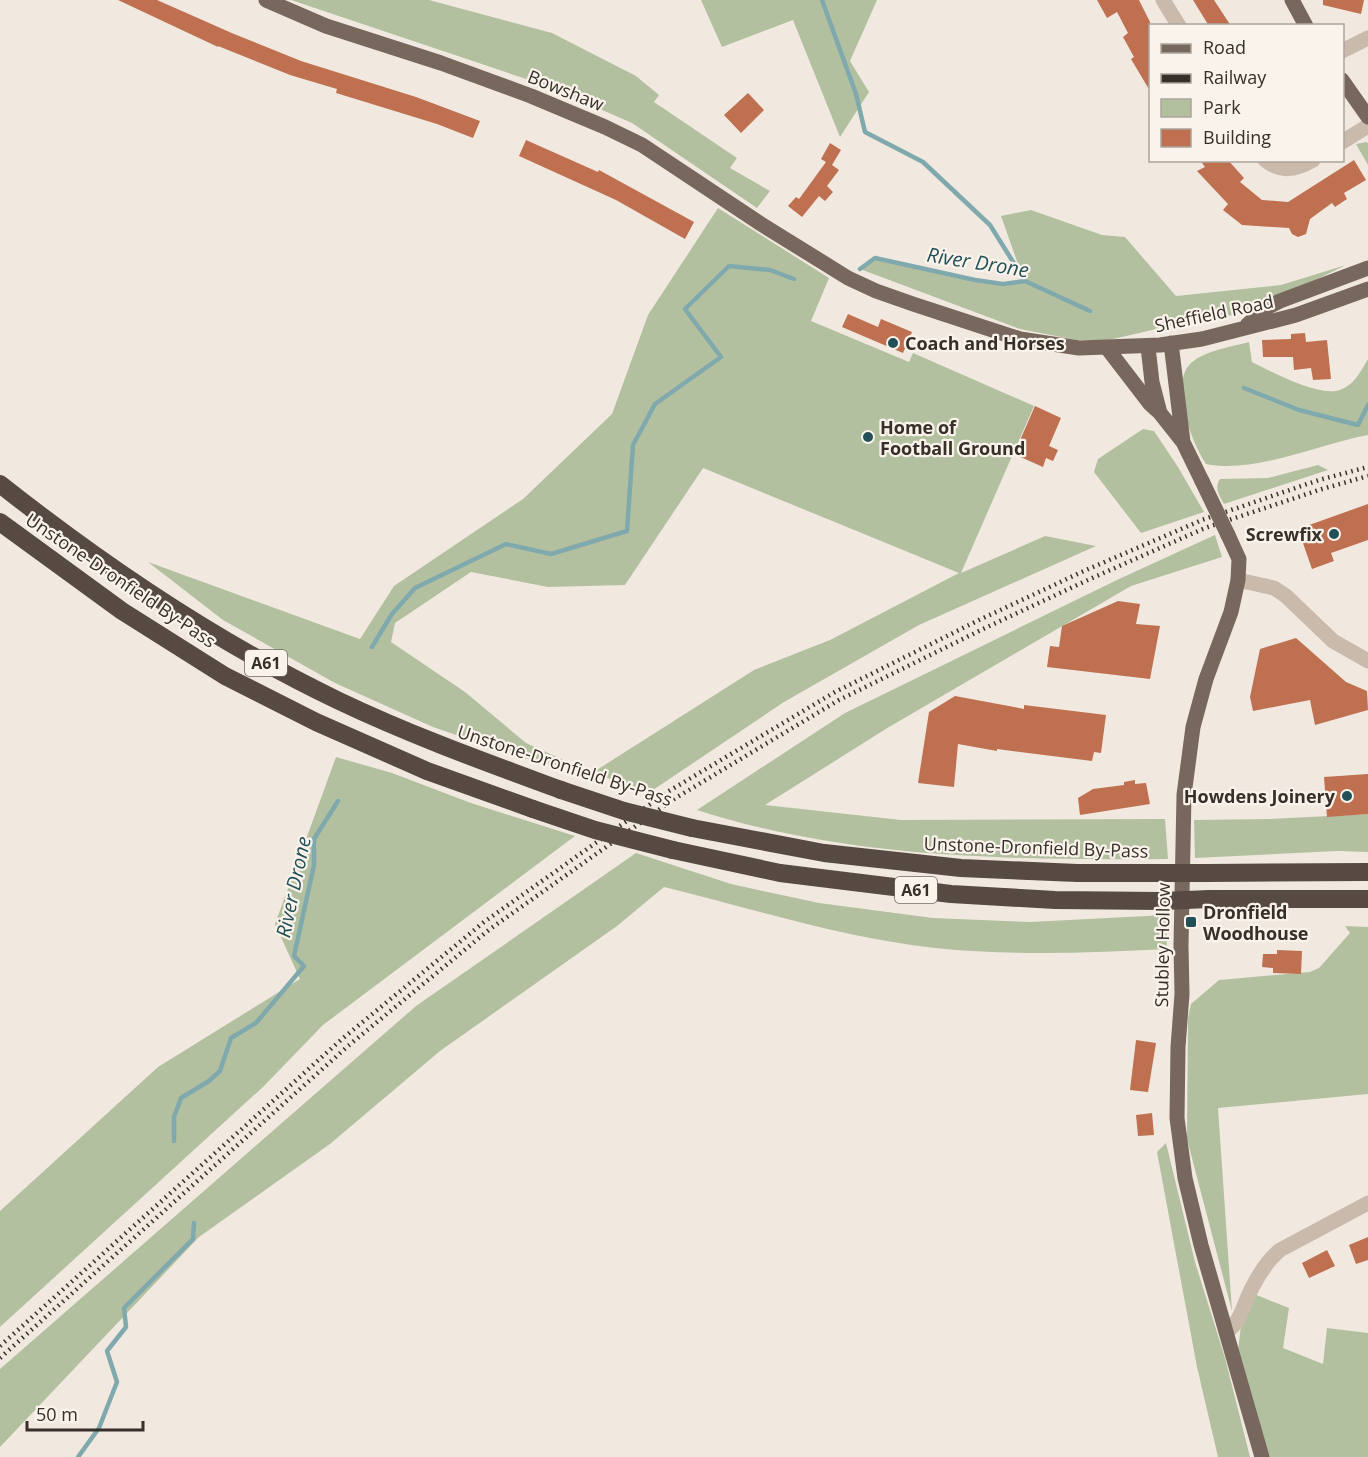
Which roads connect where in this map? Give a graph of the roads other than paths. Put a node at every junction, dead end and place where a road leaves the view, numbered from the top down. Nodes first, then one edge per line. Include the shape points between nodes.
1 (266, 0) edge
2 (1163, 0) edge
3 (1292, 0) edge
4 (1178, 24) edge
5 (1305, 24) edge
6 (1368, 38) edge
7 (1344, 50) edge
8 (1344, 83) edge
9 (1368, 117) edge
10 (1368, 126) edge
11 (1344, 141) edge
12 (1268, 162) edge
13 (1308, 162) edge
14 (827, 265) joint
15 (1368, 268) edge
16 (1368, 289) edge
17 (1246, 327) junction
18 (1171, 343) junction
19 (1148, 347) junction
20 (1107, 348) junction
21 (1160, 413) junction
22 (1183, 442) junction
23 (0, 484) edge
24 (0, 522) edge
25 (1238, 580) junction
26 (1368, 661) edge
27 (1368, 872) edge
28 (1368, 899) edge
29 (1368, 1203) edge
30 (1226, 1332) junction
31 (1262, 1457) edge

1 - 14 main road, Bowshaw via 326,26 531,96 634,140
2 - 4 street
3 - 5 main road
6 - 7 street
8 - 9 main road
10 - 11 street
12 - 13 street via 1280,169 1292,169
14 - 20 main road, Sheffield Road via 876,291 1020,339
15 - 17 main road via 1280,301
16 - 17 main road, Sheffield Road via 1296,315
17 - 18 main road, Sheffield Road
18 - 19 main road, Sheffield Road
18 - 22 main road, Stubley Hollow
19 - 20 main road, Sheffield Road
19 - 21 main road, Stubley Hollow
20 - 21 main road, Stubley Hollow
21 - 22 main road, Stubley Hollow
22 - 25 main road, Stubley Hollow, bridge via 1239,559
23 - 27 highway, Unstone-Dronfield By-Pass / A61, bridge via 153,596 337,700 443,747 624,811 824,853 961,868 1077,873
24 - 28 highway, Unstone-Dronfield By-Pass / A61, bridge via 122,611 225,676 427,771 595,830 780,873 951,894 1055,900
25 - 26 street via 1274,588 1333,641
25 - 30 main road, Stubley Hollow via 1232,612 1201,699 1188,754 1178,1047 1177,1118 1185,1178
29 - 30 street via 1271,1258 1235,1325
30 - 31 main road, Stubley Hollow

